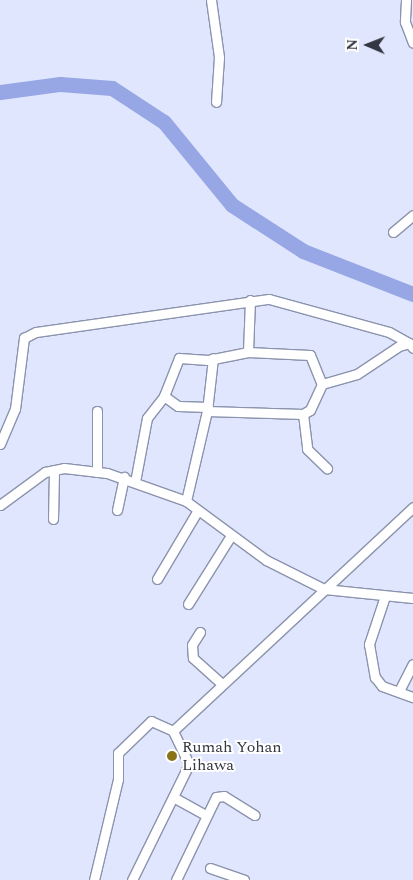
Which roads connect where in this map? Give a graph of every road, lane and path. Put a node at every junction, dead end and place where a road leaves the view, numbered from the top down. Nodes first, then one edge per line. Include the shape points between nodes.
1 (211, 0) edge
2 (406, 0) edge
3 (413, 43) edge
4 (216, 102) dead end
5 (413, 215) edge
6 (393, 232) dead end
7 (250, 300) junction
8 (411, 345) edge
9 (248, 352) junction
10 (213, 358) junction
11 (322, 384) junction
12 (164, 396) junction
13 (208, 409) junction
14 (97, 411) dead end
15 (303, 414) junction
16 (0, 444) edge
17 (327, 468) dead end
18 (54, 470) junction
19 (97, 472) junction
20 (124, 478) junction
21 (136, 482) junction
22 (186, 501) junction
23 (0, 505) edge
24 (413, 507) edge
25 (117, 510) dead end
26 (198, 510) junction
27 (53, 519) dead end
28 (230, 537) junction
29 (156, 579) dead end
30 (324, 589) junction
31 (385, 596) junction
32 (413, 598) edge
33 (188, 604) dead end
34 (200, 632) dead end
35 (413, 664) edge
36 (221, 683) junction
37 (399, 691) junction
38 (413, 697) edge
39 (173, 731) junction
40 (173, 797) junction
41 (206, 815) junction
42 (255, 815) dead end
43 (210, 868) dead end
44 (94, 880) edge
45 (132, 880) edge
46 (176, 880) edge
47 (244, 880) edge

1 - 4 street via 219,57
2 - 3 street via 405,22
5 - 6 street
7 - 8 street via 283,301 389,332
7 - 9 street
7 - 16 street via 30,334 23,342 15,409
8 - 11 street via 390,350 357,374
9 - 10 street
9 - 11 street via 310,355 315,359
10 - 12 street via 179,358
10 - 13 street
11 - 15 street via 310,410
12 - 13 street via 178,406
12 - 21 street via 147,418
13 - 15 street
13 - 22 street
14 - 19 street
15 - 17 street via 308,449
18 - 19 street
18 - 23 street via 32,479
18 - 27 street
19 - 20 street
20 - 21 street
20 - 25 street
21 - 22 street
22 - 26 street
24 - 30 street
26 - 28 street
26 - 29 street
28 - 30 street
28 - 33 street
30 - 31 street
30 - 36 street via 297,620
31 - 32 street
31 - 37 street via 369,644 378,683
34 - 36 street via 192,645 193,658
35 - 37 street
36 - 39 street
37 - 38 street
39 - 40 street via 189,760
39 - 44 street via 152,721 118,753 118,779
40 - 41 street
40 - 45 street
41 - 42 street via 219,795
41 - 46 street
43 - 47 street

